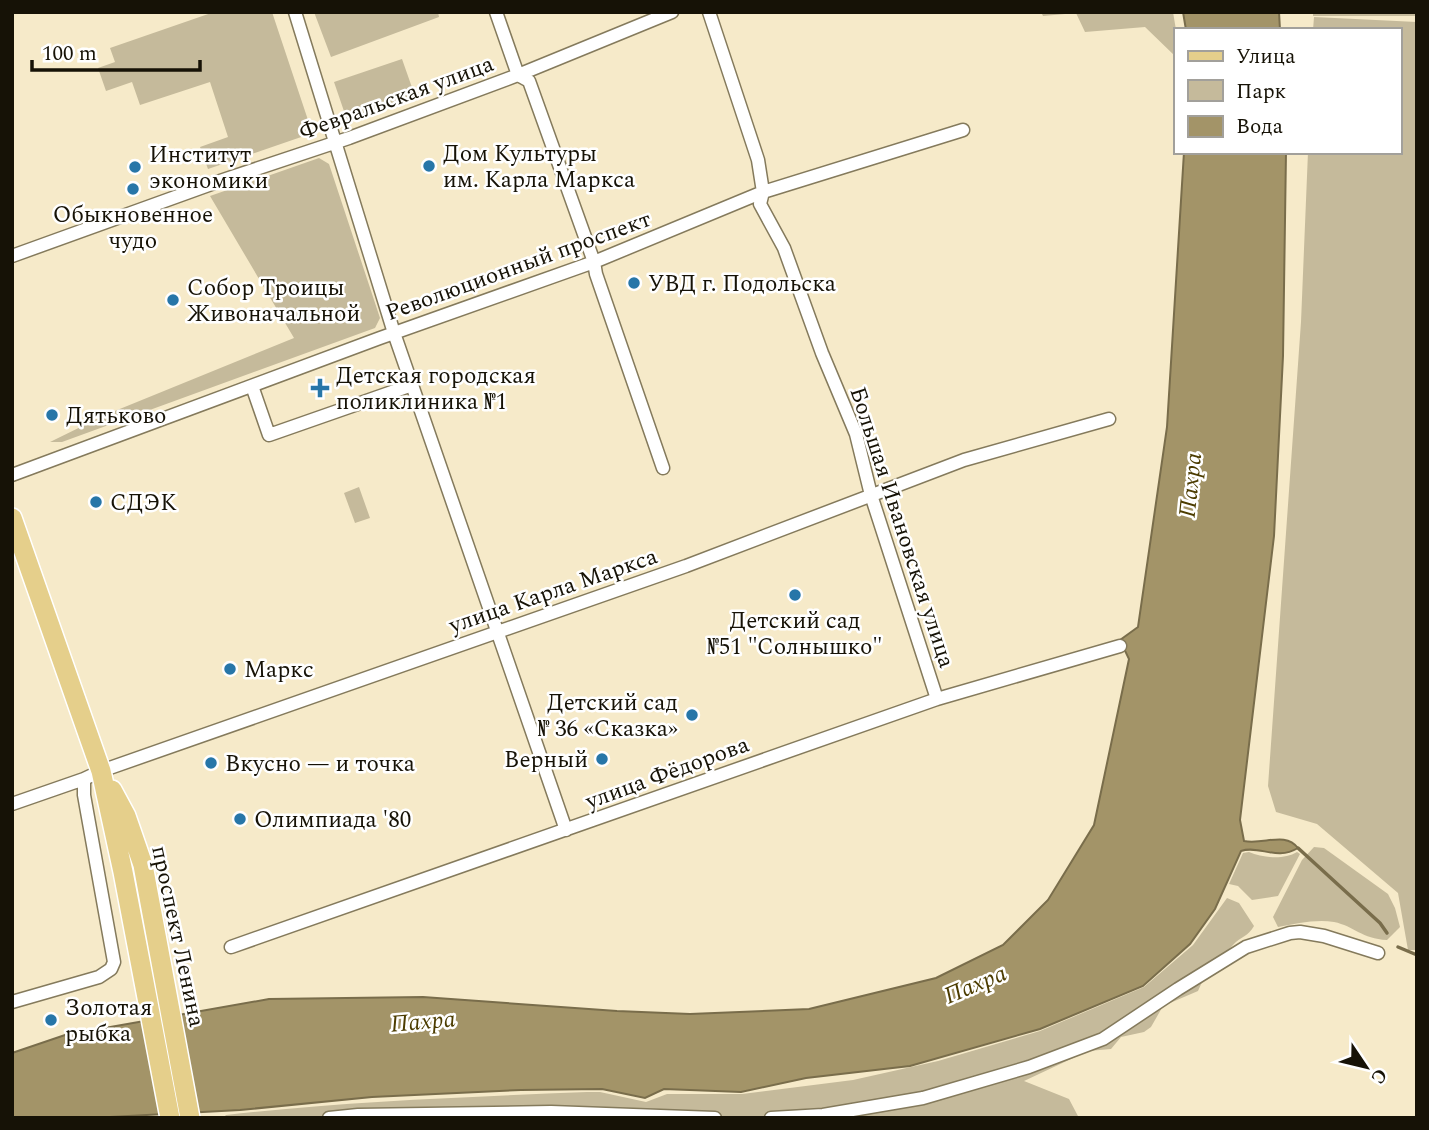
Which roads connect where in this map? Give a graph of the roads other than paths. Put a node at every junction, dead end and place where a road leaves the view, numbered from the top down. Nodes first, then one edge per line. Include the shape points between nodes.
1 (295, 12) edge
2 (496, 12) edge
3 (672, 12) edge
4 (709, 12) edge
5 (518, 75) junction
6 (962, 130) dead end
7 (335, 143) junction
8 (763, 192) junction
9 (12, 256) edge
10 (594, 262) junction
11 (394, 333) junction
12 (412, 385) junction
13 (252, 386) junction
14 (1109, 419) dead end
15 (663, 468) dead end
16 (12, 475) edge
17 (871, 495) junction
18 (12, 518) edge
19 (498, 632) junction
20 (1120, 646) dead end
21 (937, 699) junction
22 (92, 775) junction
23 (12, 804) edge
24 (566, 830) junction
25 (231, 947) dead end
26 (1378, 953) dead end
27 (12, 1002) edge
28 (170, 1118) edge
29 (190, 1118) edge
30 (329, 1118) edge
31 (715, 1118) edge
32 (771, 1118) edge

1 - 7 street
2 - 5 street
3 - 5 street, Февральская улица
4 - 8 street, Большая Ивановская улица via 758,160
5 - 7 street, Февральская улица
5 - 10 street via 528,81
6 - 8 street, Революционный проспект
7 - 9 street, Февральская улица
7 - 11 street
8 - 10 street, Революционный проспект
8 - 17 street, Большая Ивановская улица via 760,204 784,248 821,354 856,434
10 - 11 street, Революционный проспект
10 - 15 street
11 - 12 street
11 - 13 street, Революционный проспект
12 - 13 street via 269,435
12 - 19 street
13 - 16 street, Революционный проспект
14 - 17 street, улица Карла Маркса via 964,460
17 - 19 street, улица Карла Маркса
17 - 21 street, Большая Ивановская улица
18 - 22 main road, проспект Ленина
19 - 22 street, улица Карла Маркса
19 - 24 street
20 - 21 street, улица Фёдорова
21 - 24 street, улица Фёдорова
22 - 23 street, улица Карла Маркса
22 - 27 street via 83,795 114,962 99,977
22 - 28 main road, проспект Ленина via 123,872
22 - 29 main road, проспект Ленина via 126,816 143,865
24 - 25 street, улица Фёдорова
26 - 32 street via 1324,936 1290,933 1246,947 1104,1039 1042,1062 923,1098 822,1115
30 - 31 street via 551,1112

